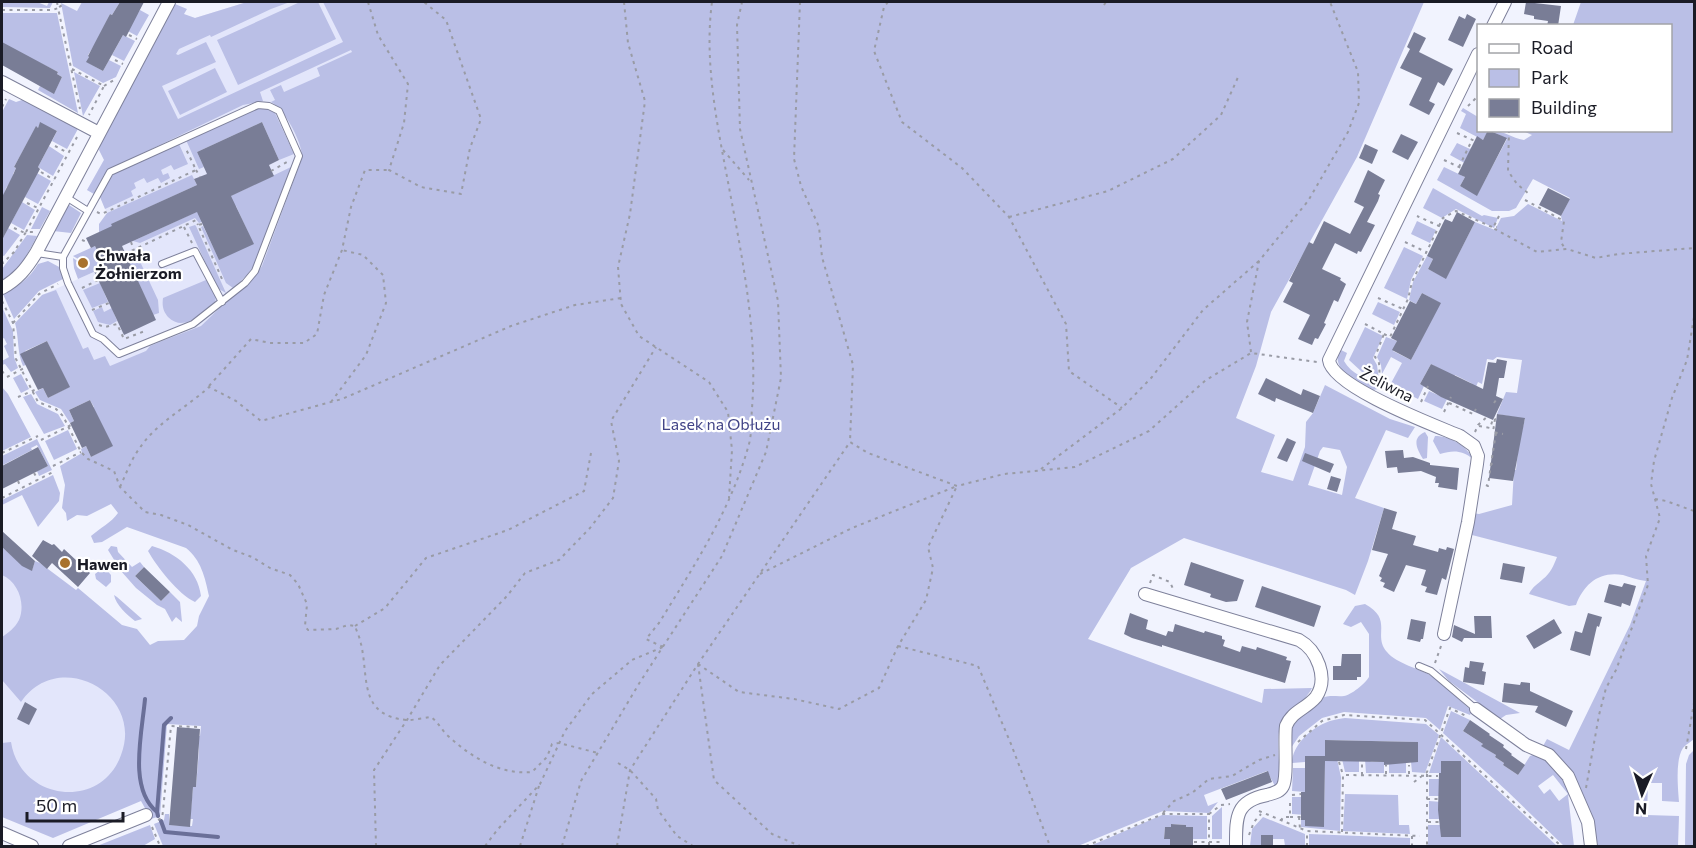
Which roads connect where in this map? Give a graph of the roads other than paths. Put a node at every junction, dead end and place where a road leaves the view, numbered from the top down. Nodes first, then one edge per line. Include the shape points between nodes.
1 (169, 2) edge
2 (1504, 2) edge
3 (1494, 24) edge
4 (1477, 58) edge
5 (2, 82) edge
6 (99, 133) junction
7 (65, 196) junction
8 (92, 211) junction
9 (36, 253) junction
10 (63, 258) junction
11 (162, 264) dead end
12 (2, 288) edge
13 (222, 302) junction
14 (1145, 594) dead end
15 (1444, 634) road end
16 (1419, 666) dead end
17 (1473, 713) joint
18 (150, 818) road end
19 (2, 833) edge
20 (32, 846) edge
21 (69, 846) edge
22 (1236, 846) edge
23 (1591, 846) edge

1 - 6 street
2 - 3 street
4 - 15 street, Żeliwna via 1330,355 1329,364 1335,373 1364,393 1471,442 1476,450 1468,522
5 - 6 street
6 - 7 street
7 - 8 lane
7 - 9 street
8 - 10 lane
8 - 13 lane via 110,172 258,105 279,111 298,156 255,271
9 - 10 lane
9 - 12 street via 16,280
10 - 13 lane via 67,281 93,334 119,354 193,324
11 - 13 lane via 195,251
14 - 22 street via 1299,640 1311,649 1318,663 1320,688 1289,718 1284,734 1282,788 1240,808
16 - 17 lane via 1431,671
17 - 23 street via 1549,755 1568,776 1584,809
18 - 21 street
19 - 20 street

